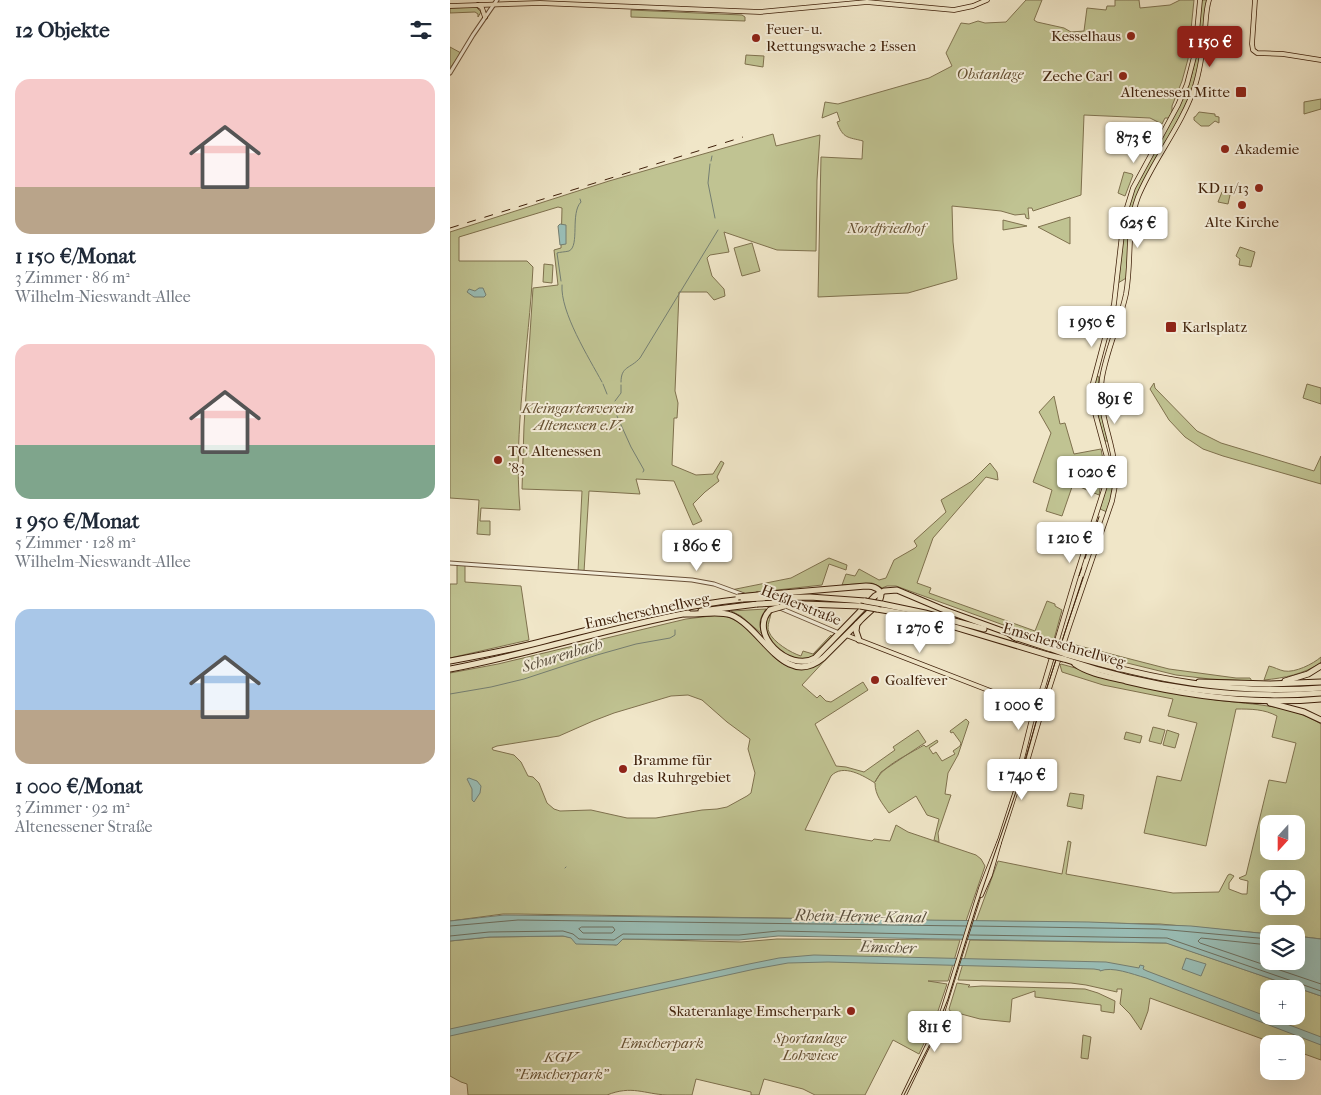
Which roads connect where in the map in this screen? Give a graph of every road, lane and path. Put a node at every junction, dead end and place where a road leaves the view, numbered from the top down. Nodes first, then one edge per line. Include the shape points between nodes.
1 (505, 0) edge
2 (987, 0) edge
3 (1200, 0) edge
4 (1209, 0) edge
5 (1255, 0) edge
6 (495, 2) edge
7 (510, 4) junction
8 (478, 5) junction
9 (450, 6) edge
10 (485, 17) junction
11 (1321, 60) edge
12 (450, 73) edge
13 (1104, 444) junction
14 (1112, 445) junction
15 (1108, 472) junction
16 (1116, 474) junction
17 (450, 563) edge
18 (880, 592) junction
19 (741, 598) junction
20 (818, 604) junction
21 (685, 614) junction
22 (857, 623) junction
23 (843, 634) junction
24 (1016, 638) junction
25 (859, 640) junction
26 (1050, 652) junction
27 (1064, 656) junction
28 (1070, 661) junction
29 (450, 662) edge
30 (1321, 666) edge
31 (450, 669) edge
32 (1153, 677) junction
33 (1321, 682) edge
34 (1270, 684) junction
35 (1321, 688) edge
36 (1321, 693) edge
37 (1321, 699) edge
38 (1257, 700) junction
39 (1035, 709) junction
40 (1042, 710) junction
41 (1321, 720) edge
42 (1019, 781) junction
43 (903, 1095) edge

1 - 7 main road
2 - 7 main road via 954,10 868,2 760,12
3 - 13 main road via 1195,53 1187,84 1133,188 1124,217 1114,304 1093,383 1095,413
4 - 14 main road via 1202,58 1194,90 1141,191 1129,231 1126,294 1101,391
5 - 11 main road via 1253,50
6 - 7 main road
6 - 8 main road
6 - 10 street
8 - 9 main road
8 - 10 main road
10 - 12 street
13 - 14 main road
13 - 15 main road
14 - 16 main road
15 - 16 main road
15 - 39 main road
16 - 40 main road via 1110,507
17 - 23 street, Heßlerstraße via 709,583
18 - 19 highway, bridge via 873,586 866,586
18 - 22 highway via 880,600
18 - 23 highway
18 - 24 highway via 897,590
19 - 24 highway, Emscherschnellweg, bridge via 810,597 865,601 955,620
19 - 29 highway, Emscherschnellweg via 630,619
20 - 21 highway, Emscherschnellweg, bridge via 757,604
20 - 23 highway, bridge via 770,610 762,621 763,632 778,652 800,662 812,659
20 - 26 highway, Emscherschnellweg, bridge via 877,608
21 - 23 highway via 730,615 751,628 780,659 795,666 819,661
21 - 31 highway, Emscherschnellweg
22 - 23 highway
22 - 25 highway
23 - 25 main road, Heßlerstraße
24 - 26 highway, Emscherschnellweg
25 - 39 main road, Heßlerstraße
26 - 27 highway, Emscherschnellweg, bridge
27 - 28 highway, Emscherschnellweg
27 - 32 highway, Emscherschnellweg
28 - 36 highway, Emscherschnellweg via 1189,689 1244,694
28 - 38 highway via 1080,668 1156,688
30 - 34 highway via 1299,678
32 - 34 highway
32 - 35 highway, Emscherschnellweg via 1242,689
33 - 34 highway
37 - 38 highway
38 - 41 highway via 1292,708
39 - 40 main road, Heßlerstraße
39 - 42 main road
40 - 42 main road
42 - 43 main road via 948,996

